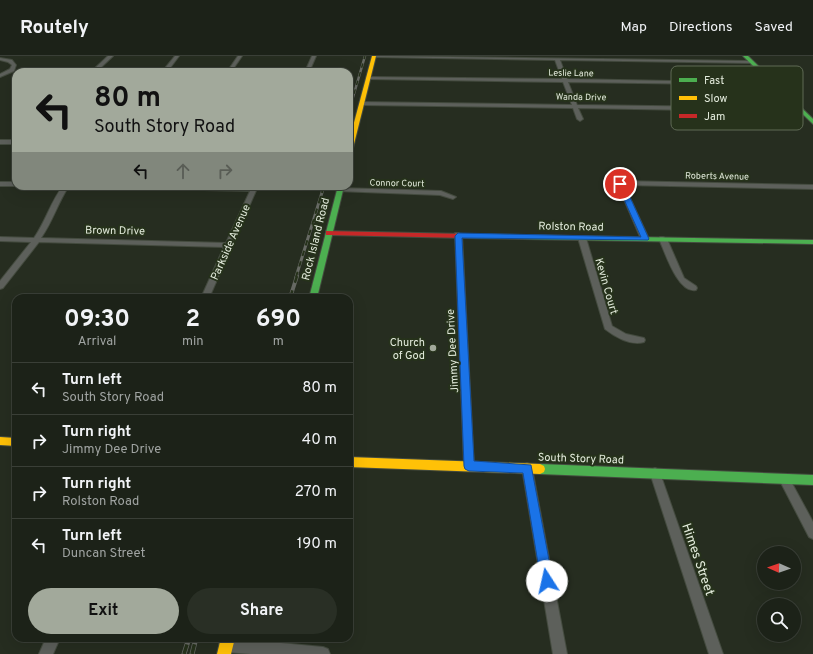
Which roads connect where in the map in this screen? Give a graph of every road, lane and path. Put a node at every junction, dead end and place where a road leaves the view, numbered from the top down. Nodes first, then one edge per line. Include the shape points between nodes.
1 (111, 56) edge
2 (177, 56) edge
3 (240, 56) edge
4 (314, 56) edge
5 (374, 56) edge
6 (534, 57) edge
7 (0, 59) edge
8 (557, 59) junction
9 (748, 59) edge
10 (13, 68) edge
11 (98, 68) edge
12 (167, 68) edge
13 (232, 68) edge
14 (309, 68) edge
15 (12, 69) edge
16 (12, 72) edge
17 (7, 73) junction
18 (0, 76) edge
19 (368, 78) junction
20 (565, 81) junction
21 (671, 83) edge
22 (362, 102) junction
23 (575, 106) junction
24 (671, 108) edge
25 (803, 113) edge
26 (580, 119) dead end
27 (813, 122) edge
28 (353, 137) edge
29 (0, 142) edge
30 (12, 142) edge
31 (0, 184) edge
32 (12, 184) edge
33 (813, 187) edge
34 (353, 189) edge
35 (63, 190) edge
36 (254, 190) edge
37 (340, 190) edge
38 (453, 196) dead end
39 (329, 233) junction
40 (458, 236) junction
41 (582, 238) junction
42 (0, 239) edge
43 (646, 239) junction
44 (663, 239) junction
45 (37, 240) junction
46 (813, 242) edge
47 (229, 245) junction
48 (0, 286) edge
49 (693, 288) dead end
50 (206, 294) edge
51 (314, 294) edge
52 (641, 340) dead end
53 (0, 441) edge
54 (12, 442) edge
55 (353, 462) edge
56 (469, 466) junction
57 (527, 468) junction
58 (655, 473) junction
59 (784, 478) junction
60 (813, 480) edge
61 (813, 533) edge
62 (51, 642) edge
63 (226, 646) edge
64 (46, 654) edge
65 (323, 654) edge
66 (560, 654) edge
67 (716, 654) edge

1 - 11 street
2 - 12 street
3 - 13 street
4 - 14 street
5 - 6 street
5 - 19 main road
6 - 8 street
7 - 10 street via 14,63
8 - 9 street
8 - 20 street
15 - 17 street
16 - 17 street
17 - 18 street
19 - 20 street, Leslie Lane
19 - 22 main road
20 - 21 street, Leslie Lane
20 - 23 street
22 - 23 street, Wanda Drive
22 - 28 main road
23 - 24 street, Wanda Drive
23 - 26 street
25 - 27 main road
29 - 30 street
31 - 32 street
33 - 43 street, Roberts Avenue via 620,184
34 - 38 street, Connor Court via 441,193
35 - 45 street
36 - 47 street, Parkside Avenue
37 - 39 main road, Rock Island Road
39 - 40 main road, Rolston Road
39 - 51 main road, Rock Island Road
40 - 41 main road, Rolston Road
40 - 56 street, Jimmy Dee Drive
41 - 43 main road, Rolston Road
41 - 52 street, Kevin Court via 608,327 619,336
42 - 45 street, Brown Drive
43 - 44 main road, Rolston Road
44 - 46 main road, Rolston Road
44 - 49 street via 681,279
45 - 47 street, Brown Drive
45 - 48 street
47 - 50 street, Parkside Avenue
53 - 54 main road
55 - 56 main road, South Story Road
56 - 57 main road, South Story Road
57 - 58 main road, South Story Road
57 - 66 street
58 - 59 main road, South Story Road
58 - 67 street, Himes Street
59 - 60 main road, South Story Road
59 - 61 street
62 - 64 street
63 - 65 street

